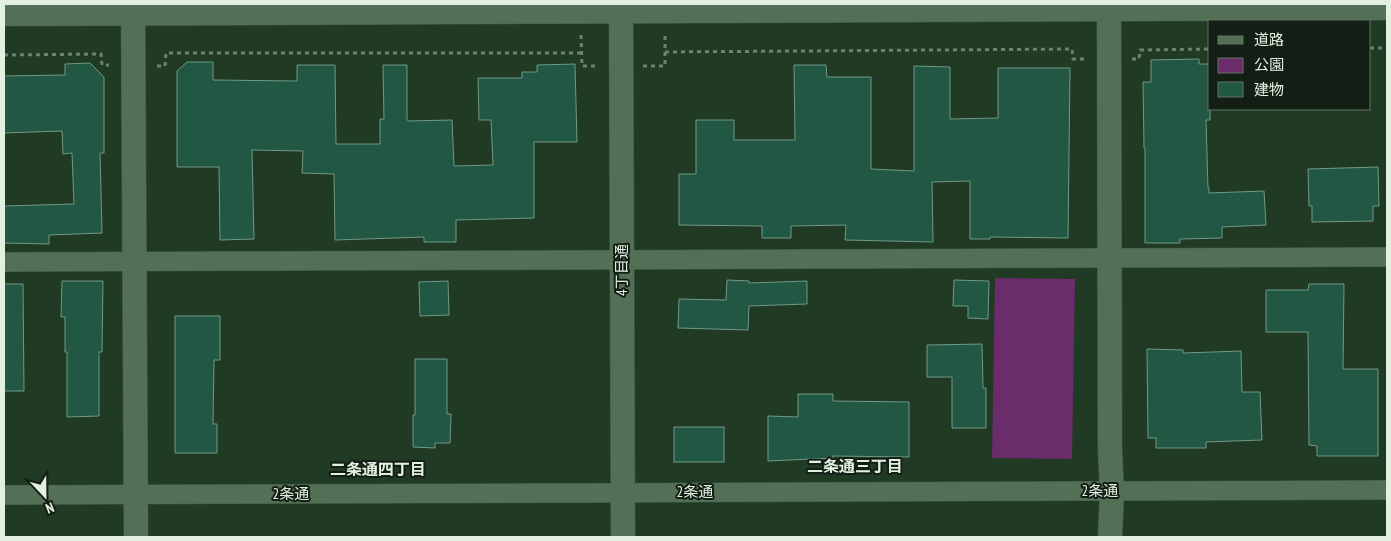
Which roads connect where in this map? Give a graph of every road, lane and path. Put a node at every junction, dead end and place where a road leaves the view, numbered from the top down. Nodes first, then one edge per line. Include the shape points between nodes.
1 (1109, 6) edge
2 (621, 7) edge
3 (133, 8) edge
4 (1387, 8) edge
5 (4, 14) edge
6 (1371, 48) edge
7 (1387, 48) edge
8 (1208, 49) edge
9 (4, 55) edge
10 (1073, 59) dead end
11 (1139, 59) dead end
12 (102, 65) dead end
13 (165, 66) dead end
14 (582, 66) dead end
15 (665, 66) dead end
16 (1387, 257) edge
17 (1109, 258) junction
18 (622, 260) junction
19 (135, 261) junction
20 (4, 262) edge
21 (1387, 490) edge
22 (1112, 491) junction
23 (623, 493) junction
24 (136, 494) junction
25 (4, 495) edge
26 (136, 537) edge
27 (623, 537) edge
28 (1110, 537) edge

1 - 2 street
1 - 4 street
1 - 17 street
2 - 3 street
2 - 18 street, 4丁目通
3 - 5 street
3 - 19 street
6 - 7 path
8 - 11 path via 1140,50
9 - 12 path via 100,54
10 - 15 path via 1072,49 665,52
13 - 14 path via 166,53 581,53
16 - 17 street
17 - 18 street
17 - 22 street
18 - 19 street
18 - 23 street, 4丁目通
19 - 20 street
19 - 24 street
21 - 22 street, 2条通
22 - 23 street, 2条通
22 - 28 street
23 - 24 street, 2条通
23 - 27 street, 4丁目通
24 - 25 street, 2条通
24 - 26 street

